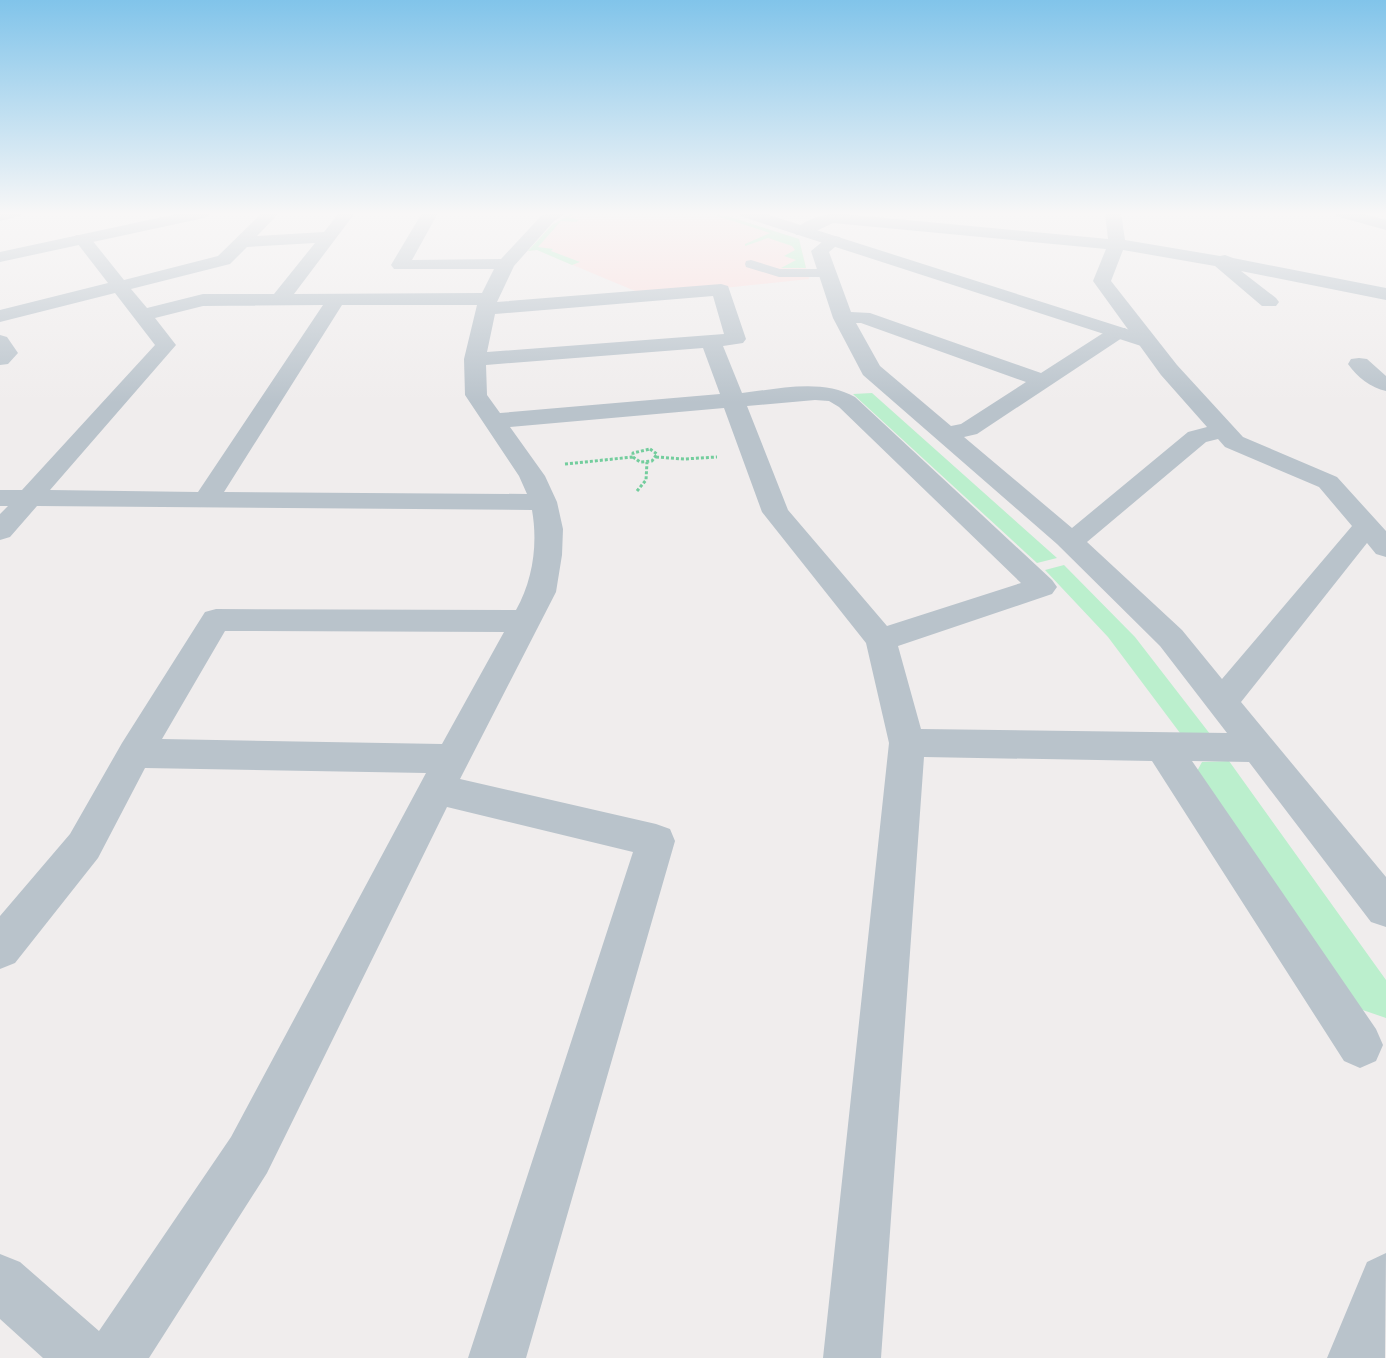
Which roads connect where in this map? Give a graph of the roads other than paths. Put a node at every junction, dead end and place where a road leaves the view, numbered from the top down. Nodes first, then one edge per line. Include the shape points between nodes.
1 (112, 276) edge
2 (155, 276) edge
3 (298, 276) edge
4 (500, 276) edge
5 (827, 276) edge
6 (944, 276) edge
7 (1104, 276) edge
8 (1237, 276) edge
9 (1303, 276) edge
10 (119, 285) junction
11 (1386, 294) edge
12 (279, 300) junction
13 (336, 300) junction
14 (1269, 303) dead end
15 (486, 304) junction
16 (142, 315) junction
17 (0, 316) edge
18 (843, 318) junction
19 (1118, 332) junction
20 (0, 341) edge
21 (711, 341) junction
22 (1145, 341) junction
23 (0, 359) edge
24 (475, 359) junction
25 (1359, 364) dead end
26 (1044, 381) junction
27 (1386, 384) edge
28 (734, 400) junction
29 (493, 421) junction
30 (1223, 430) junction
31 (948, 435) junction
32 (536, 487) junction
33 (0, 498) edge
34 (30, 498) junction
35 (206, 499) junction
36 (1366, 526) junction
37 (0, 531) edge
38 (1067, 538) junction
39 (1386, 548) edge
40 (526, 621) junction
41 (881, 640) junction
42 (1222, 702) junction
43 (907, 743) junction
44 (1161, 745) junction
45 (1259, 748) junction
46 (135, 753) junction
47 (444, 774) junction
48 (1386, 908) edge
49 (0, 948) edge
50 (1360, 1045) dead end
51 (1386, 1281) edge
52 (0, 1282) edge
53 (86, 1358) edge
54 (115, 1358) edge
55 (497, 1358) edge
56 (852, 1358) edge
57 (1356, 1358) edge

1 - 10 street
2 - 10 street
3 - 12 street
4 - 15 street
5 - 18 street
6 - 19 street
7 - 22 street via 1102,281
8 - 14 street
9 - 11 street
10 - 16 street
10 - 17 street
12 - 13 street
12 - 16 street via 203,300
13 - 15 street
13 - 35 street
15 - 21 street via 721,290 736,339
15 - 24 street
16 - 34 street via 166,345
18 - 26 street via 863,317
18 - 31 street via 871,370
19 - 22 street
19 - 26 street
20 - 23 street via 7,353
21 - 24 street
21 - 28 street
22 - 30 street
24 - 29 street via 476,395
25 - 27 street
26 - 31 street via 969,429
28 - 29 street
28 - 41 street via 775,512
28 - 41 street via 814,393 835,395 847,402 1042,587
29 - 32 street
30 - 36 street via 1234,442 1328,482
30 - 38 street via 1197,437 1080,535
31 - 38 street
32 - 35 street
32 - 40 street via 549,529 548,555 541,592
33 - 34 street
34 - 35 street
34 - 37 street
36 - 39 street
36 - 42 street
38 - 42 street via 1171,638
40 - 46 street via 216,620
40 - 47 street
41 - 43 street
42 - 45 street
43 - 44 street
43 - 56 street
44 - 45 street
44 - 50 street
45 - 48 street
46 - 47 street
46 - 49 street via 84,846
47 - 54 street via 249,1155
47 - 55 street via 656,840
51 - 57 street
52 - 53 street

